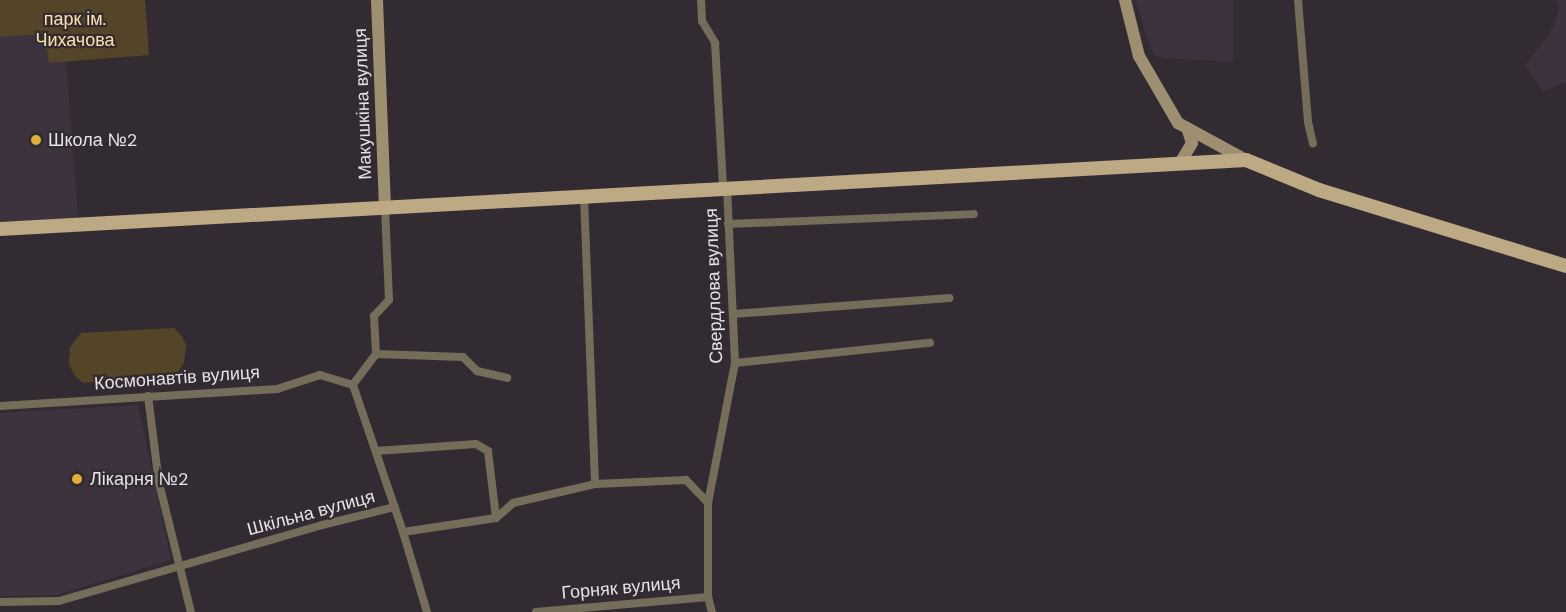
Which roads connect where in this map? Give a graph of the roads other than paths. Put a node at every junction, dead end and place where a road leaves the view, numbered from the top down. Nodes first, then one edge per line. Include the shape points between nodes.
1 (377, 0) edge
2 (701, 0) edge
3 (1125, 0) edge
4 (1298, 0) edge
5 (1188, 128) junction
6 (1313, 143) dead end
7 (1246, 160) junction
8 (1180, 163) junction
9 (725, 188) junction
10 (584, 196) junction
11 (385, 208) junction
12 (974, 214) dead end
13 (729, 224) junction
14 (0, 229) edge
15 (1566, 266) edge
16 (949, 298) dead end
17 (733, 314) junction
18 (930, 344) dead end
19 (376, 354) junction
20 (735, 363) junction
21 (507, 378) dead end
22 (353, 385) junction
23 (148, 396) junction
24 (0, 406) edge
25 (376, 451) junction
26 (595, 484) junction
27 (708, 503) junction
28 (395, 507) junction
29 (496, 518) junction
30 (403, 532) junction
31 (180, 566) junction
32 (708, 597) junction
33 (0, 603) edge
34 (191, 612) edge
35 (427, 612) edge
36 (536, 612) edge
37 (712, 612) edge

1 - 11 main road, Макушкіна вулиця
2 - 9 street, Свердлова вулиця via 702,21 715,43
3 - 5 main road via 1139,56 1178,123
4 - 6 street
5 - 7 main road
5 - 8 main road via 1192,143
7 - 8 main road
7 - 15 main road via 1319,190
8 - 9 main road
9 - 10 main road
9 - 13 street, Свердлова вулиця
10 - 11 main road
10 - 26 street
11 - 14 main road
11 - 19 street via 389,300 374,316
12 - 13 street
13 - 17 street, Свердлова вулиця
16 - 17 street
17 - 20 street, Свердлова вулиця
18 - 20 street
19 - 21 street via 463,357 477,371
19 - 22 street
20 - 27 street, Свердлова вулиця
22 - 23 street, Космонавтів вулиця via 320,375 277,389
22 - 25 street
23 - 24 street, Космонавтів вулиця
23 - 31 street via 159,483
25 - 28 street
25 - 29 street via 476,444 488,451
26 - 27 street via 686,480
26 - 29 street via 513,503
27 - 32 street, Свердлова вулиця
28 - 30 street, Шкільна вулиця
28 - 31 street, Шкільна вулиця
29 - 30 street
30 - 35 street, Шкільна вулиця
31 - 33 street, Шкільна вулиця via 59,601
31 - 34 street
32 - 36 street, Горняк вулиця
32 - 37 street, Свердлова вулиця

